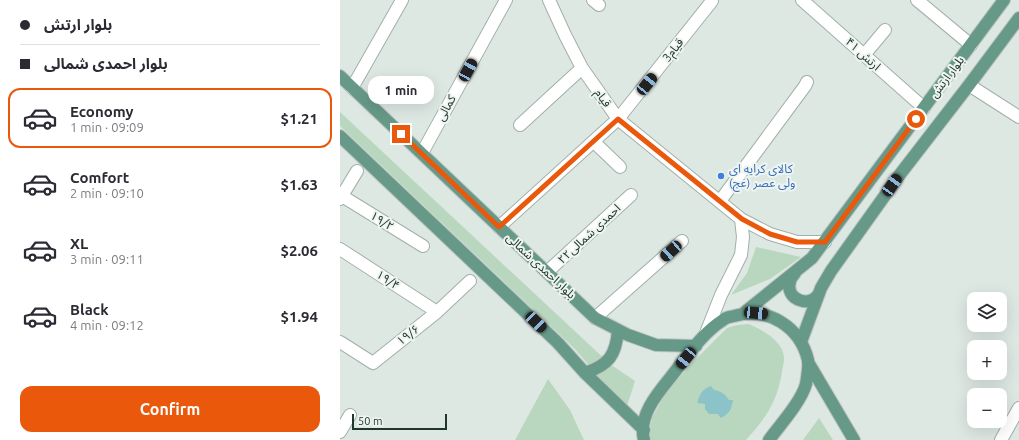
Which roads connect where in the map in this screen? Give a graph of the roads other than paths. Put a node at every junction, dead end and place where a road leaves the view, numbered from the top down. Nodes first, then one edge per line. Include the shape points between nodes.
1 (402, 0) edge
2 (506, 0) edge
3 (549, 0) edge
4 (802, 0) edge
5 (917, 0) edge
6 (1004, 0) edge
7 (712, 1) edge
8 (1019, 18) edge
9 (886, 30) dead end
10 (971, 45) junction
11 (864, 55) junction
12 (582, 68) junction
13 (340, 76) edge
14 (807, 82) dead end
15 (969, 86) junction
16 (352, 88) junction
17 (924, 108) junction
18 (1019, 117) edge
19 (618, 119) junction
20 (520, 125) dead end
21 (340, 136) edge
22 (594, 142) junction
23 (422, 153) junction
24 (620, 167) dead end
25 (357, 171) dead end
26 (631, 195) dead end
27 (341, 197) edge
28 (720, 201) junction
29 (742, 219) junction
30 (499, 227) junction
31 (682, 241) dead end
32 (825, 242) junction
33 (423, 246) dead end
34 (340, 248) edge
35 (797, 270) junction
36 (547, 272) junction
37 (470, 281) dead end
38 (820, 294) junction
39 (436, 312) junction
40 (745, 312) junction
41 (595, 318) junction
42 (618, 330) junction
43 (706, 333) junction
44 (340, 342) edge
45 (801, 342) junction
46 (696, 346) junction
47 (808, 362) junction
48 (585, 373) junction
49 (1019, 408) edge
50 (350, 415) dead end
51 (340, 432) edge
52 (643, 437) edge
53 (769, 440) edge
54 (854, 440) edge
55 (1001, 440) edge

1 - 16 street
2 - 23 street, کمالی
3 - 12 street, قیام
4 - 11 street, ارتش ۴۱
5 - 10 street
6 - 10 main road, بلوار ارتش
7 - 19 street, قیام3
8 - 15 main road, بلوار ارتش
9 - 11 street
10 - 17 main road, بلوار ارتش
11 - 17 street, ارتش ۴۱
12 - 19 street, قیام
12 - 20 street
13 - 16 main road, بلوار احمدی شمالی
14 - 28 street
15 - 18 street
15 - 38 main road, بلوار ارتش via 901,173 831,271
16 - 23 main road, بلوار احمدی شمالی
17 - 32 main road, بلوار ارتش
19 - 22 street, قیام3
19 - 28 street, قیام
21 - 48 main road via 558,343
22 - 24 street
22 - 30 street, قیام3
23 - 30 main road, بلوار احمدی شمالی
25 - 27 street
26 - 36 street, احمدی شمالی۲۲
27 - 33 street, ۱۹/۲
28 - 29 street, قیام
29 - 32 street, قیام via 770,234 797,242
29 - 43 street via 744,237 741,255
30 - 36 main road, بلوار احمدی شمالی
31 - 41 street
32 - 35 main road, بلوار ارتش via 812,258
34 - 39 street, ۱۹/۴
35 - 38 main road via 790,281 792,295 804,302 813,300
35 - 40 main road, بلوار ارتش
36 - 41 main road, بلوار احمدی شمالی
37 - 39 street, ۱۹/۶
38 - 45 main road, بلوار ارتش
39 - 44 street, ۱۹/۶ via 373,362
40 - 43 main road via 724,319
40 - 45 main road via 766,314 787,325
41 - 42 main road, بلوار احمدی شمالی
42 - 46 main road, بلوار احمدی شمالی via 656,345
42 - 48 main road via 617,345 610,358 599,368
43 - 46 main road
45 - 47 main road
46 - 52 main road via 658,392 645,416
47 - 53 main road via 806,385 795,405
47 - 54 main road
48 - 52 main road
49 - 55 street
50 - 51 street

